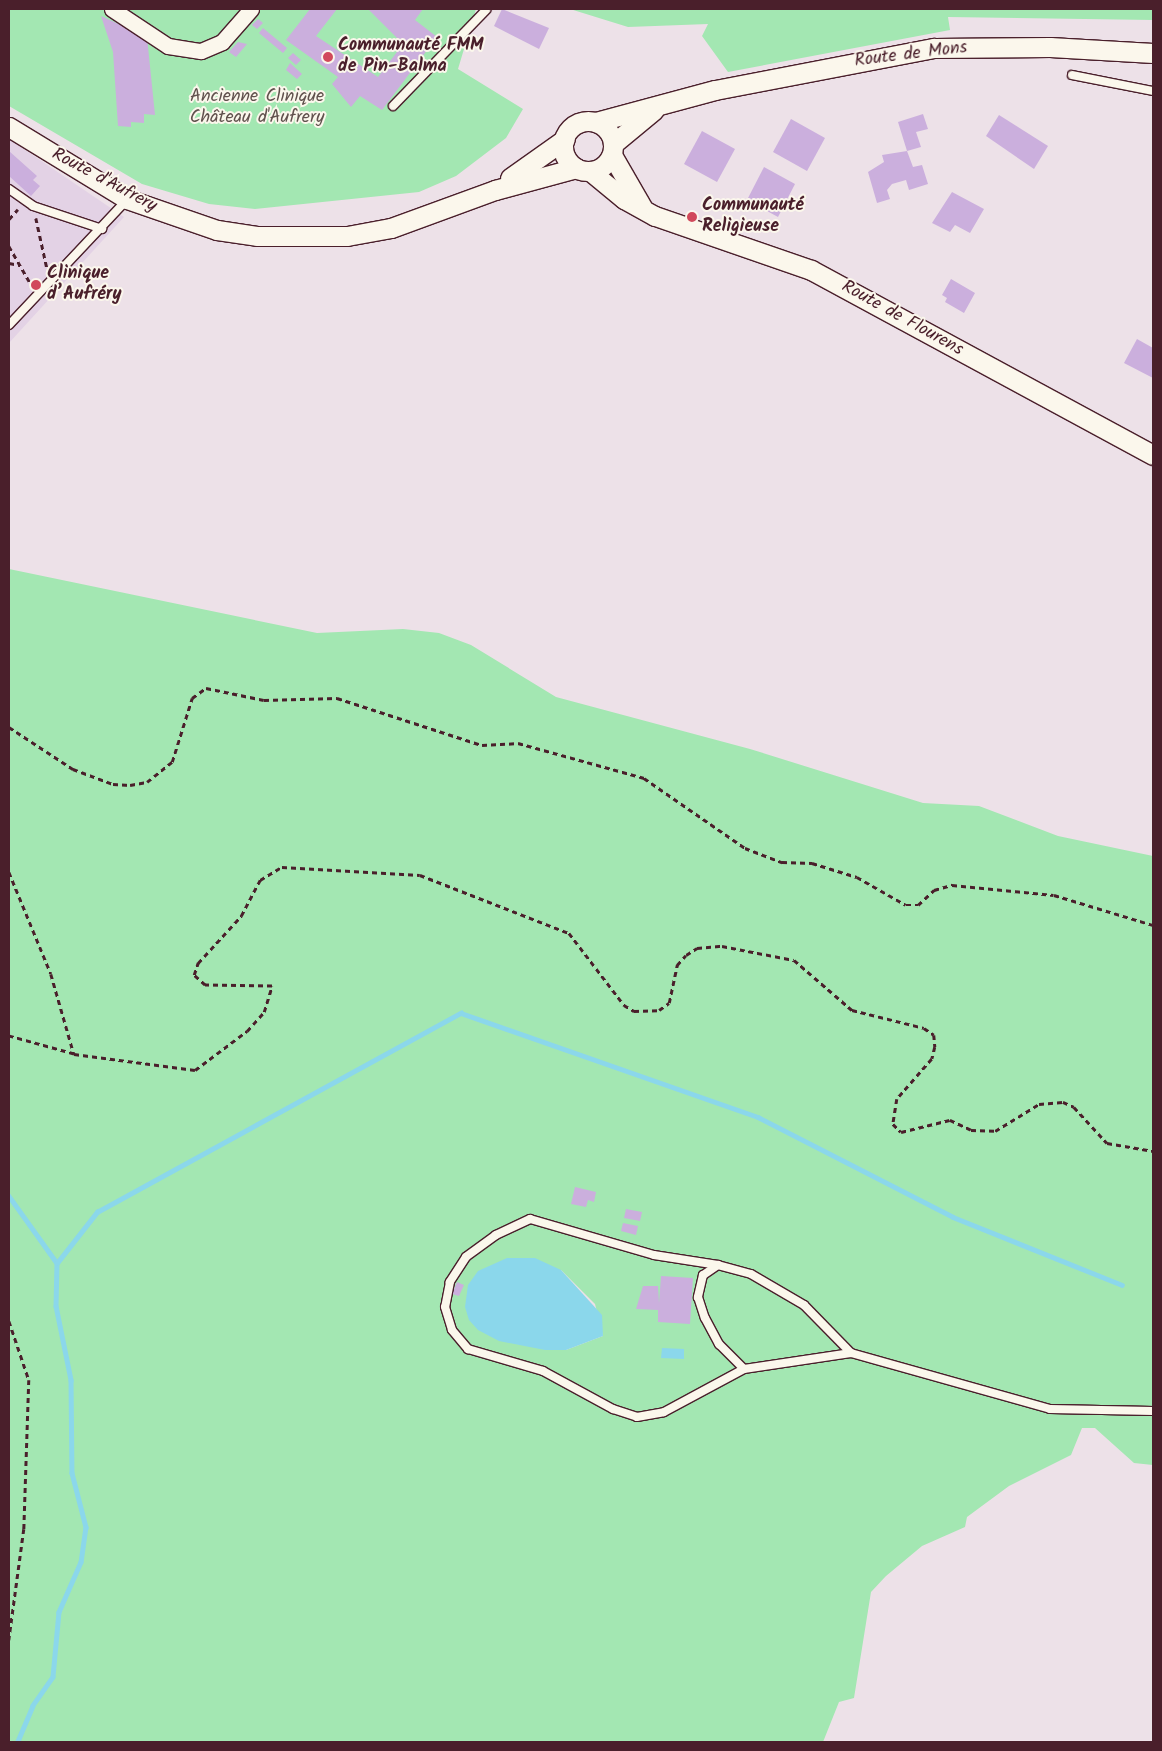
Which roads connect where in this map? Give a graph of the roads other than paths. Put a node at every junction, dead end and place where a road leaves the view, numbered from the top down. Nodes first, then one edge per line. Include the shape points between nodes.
1 (112, 9) edge
2 (251, 9) edge
3 (486, 10) dead end
4 (1153, 53) edge
5 (1072, 75) dead end
6 (1153, 91) edge
7 (673, 100) junction
8 (393, 106) dead end
9 (596, 122) junction
10 (9, 127) edge
11 (564, 139) junction
12 (612, 149) junction
13 (583, 169) junction
14 (9, 189) edge
15 (494, 190) junction
16 (127, 199) junction
17 (642, 207) junction
18 (102, 229) junction
19 (9, 325) edge
20 (1153, 455) edge
21 (718, 1265) junction
22 (851, 1353) junction
23 (744, 1369) junction
24 (1153, 1411) edge

1 - 2 street via 168,46 200,51 222,42
3 - 8 lane
4 - 7 street, Route de Mons via 1050,47 934,48
5 - 6 lane
7 - 9 street, Route de Mons
7 - 12 street, Route de Mons via 636,122
9 - 11 street via 578,124
9 - 12 street via 608,131
10 - 16 street, Route d'Aufrery
11 - 13 street via 564,152
11 - 15 street, Route d'Aufrery
12 - 13 street via 603,166
12 - 17 street
13 - 15 street, Route d'Aufrery
13 - 17 street, Route de Flourens via 624,199
14 - 18 lane via 33,206
15 - 16 street, Route d'Aufrery via 391,228 302,238 217,230
16 - 18 lane
17 - 20 street, Route de Flourens via 678,226 763,251 811,270
18 - 19 lane
21 - 22 lane via 751,1274 804,1305
21 - 23 lane via 703,1275 698,1297 719,1344
21 - 23 lane via 654,1256 530,1219 496,1235 466,1258 450,1282 445,1307 452,1330 468,1349 544,1371 613,1409 637,1416 664,1412
22 - 23 lane
22 - 24 lane via 1050,1409

